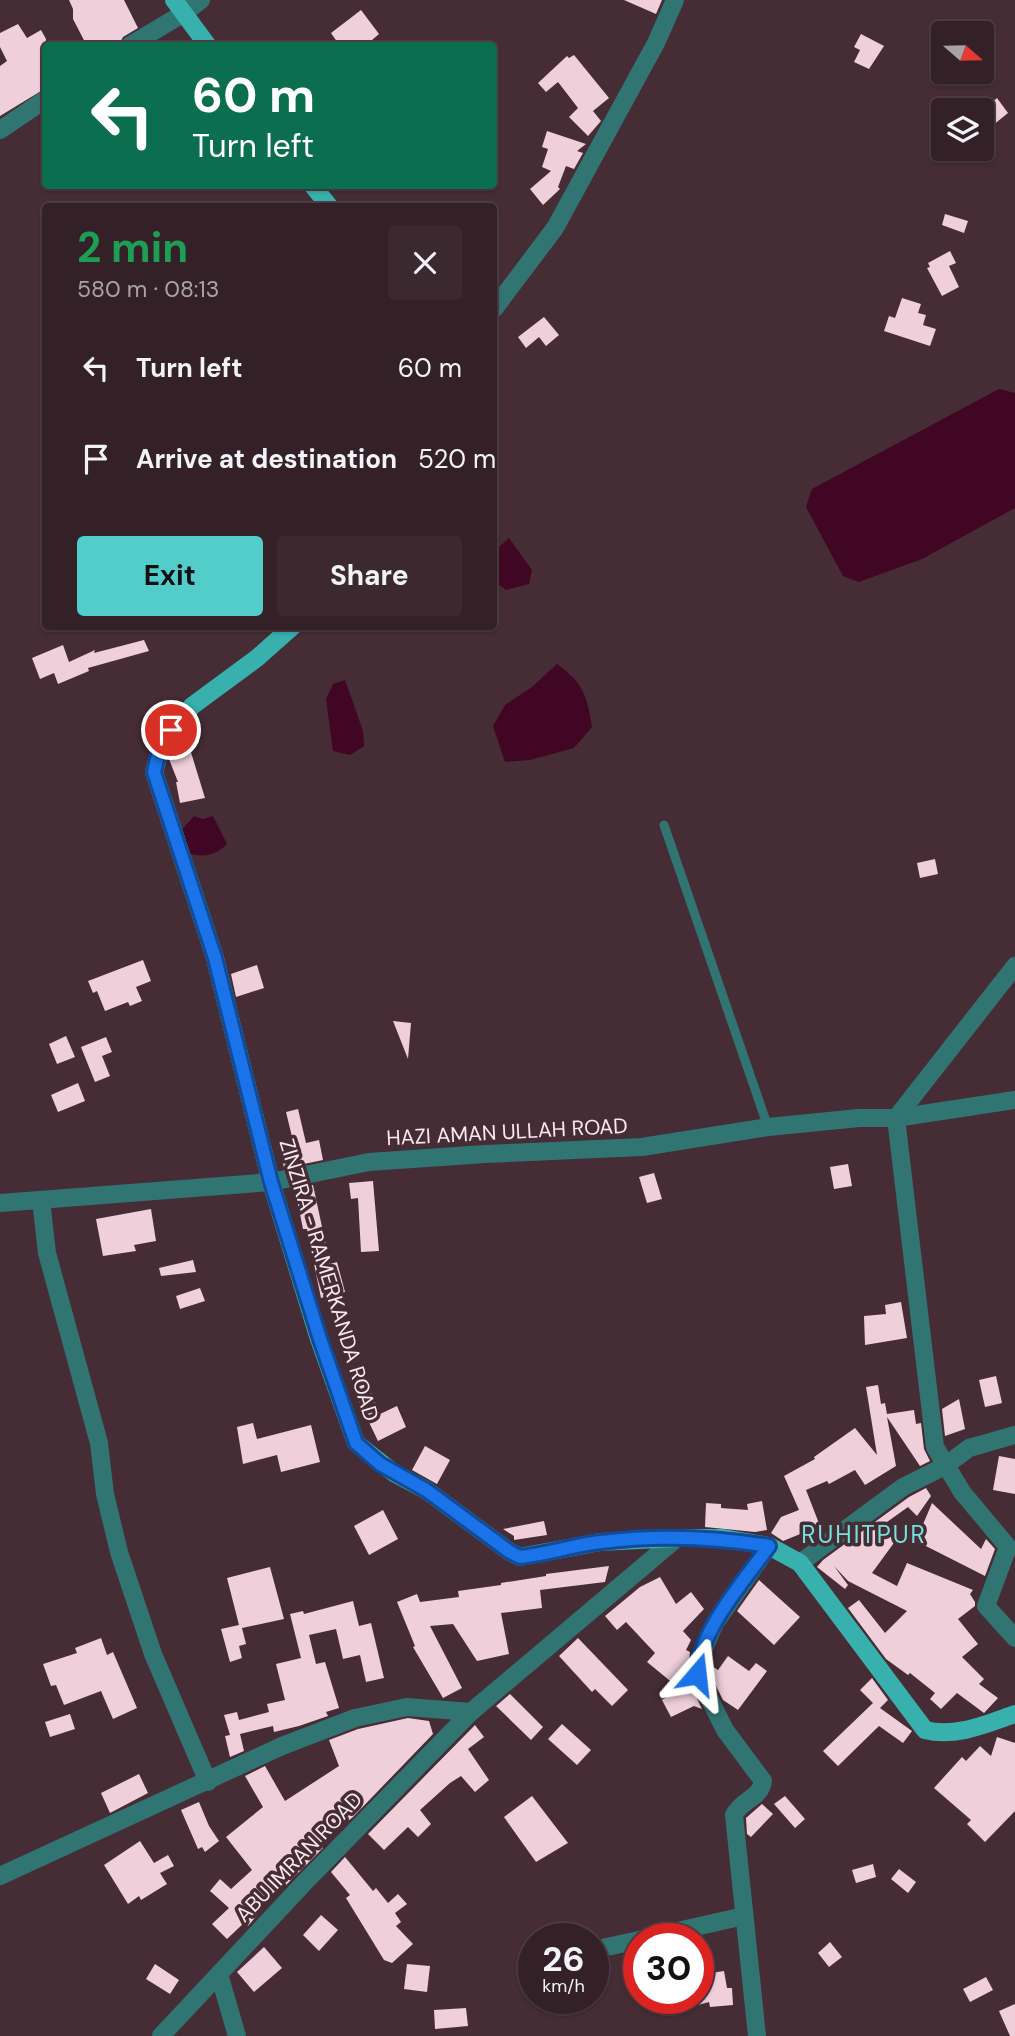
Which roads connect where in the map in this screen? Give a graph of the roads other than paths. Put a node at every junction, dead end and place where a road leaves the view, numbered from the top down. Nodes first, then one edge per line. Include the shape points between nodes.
1 (201, 0) edge
2 (675, 0) edge
3 (179, 7) edge
4 (134, 42) edge
5 (205, 42) edge
6 (42, 102) edge
7 (0, 130) edge
8 (315, 189) edge
9 (327, 203) edge
10 (497, 305) edge
11 (288, 630) edge
12 (664, 825) dead end
13 (1015, 966) edge
14 (1015, 1100) edge
15 (896, 1118) junction
16 (768, 1127) junction
17 (271, 1182) junction
18 (41, 1200) junction
19 (0, 1203) edge
20 (1015, 1435) edge
21 (945, 1466) junction
22 (677, 1538) junction
23 (769, 1546) junction
24 (800, 1563) junction
25 (1015, 1638) edge
26 (471, 1712) junction
27 (1015, 1714) edge
28 (208, 1782) junction
29 (0, 1876) edge
30 (744, 1916) junction
31 (712, 1923) edge
32 (219, 1974) junction
33 (161, 2036) edge
34 (237, 2036) edge
35 (757, 2036) edge

1 - 3 street
2 - 10 street via 555,228
3 - 4 street
3 - 5 main road
6 - 7 street
8 - 9 main road
11 - 17 main road, ZINZIRA - RAMERKANDA ROAD via 192,706 160,747 154,772 215,958
12 - 16 lane
13 - 15 street
14 - 15 street, HAZI AMAN ULLAH ROAD
15 - 16 street, HAZI AMAN ULLAH ROAD
15 - 21 street via 935,1447
16 - 17 street, HAZI AMAN ULLAH ROAD via 642,1147 369,1162
17 - 18 street, HAZI AMAN ULLAH ROAD
17 - 22 main road, ZINZIRA - RAMERKANDA ROAD via 349,1426 367,1454 520,1557 600,1542
18 - 19 street, HAZI AMAN ULLAH ROAD
18 - 28 street via 47,1253 99,1443 119,1552 153,1654
20 - 21 street via 969,1448
21 - 24 street via 903,1487
21 - 25 street via 1008,1547 986,1606
22 - 23 main road, ZINZIRA - RAMERKANDA ROAD via 723,1538
22 - 26 street, ABU IMRAN ROAD
23 - 24 main road, ZINZIRA - RAMERKANDA ROAD
23 - 30 street via 715,1623 697,1674 725,1730 763,1781 758,1794 734,1815
24 - 27 main road, ZINZIRA - RAMERKANDA ROAD via 925,1730 952,1732
26 - 28 street via 407,1707 355,1718
26 - 32 street, ABU IMRAN ROAD
28 - 29 street
30 - 31 street
30 - 35 street
32 - 33 street, ABU IMRAN ROAD
32 - 34 street

